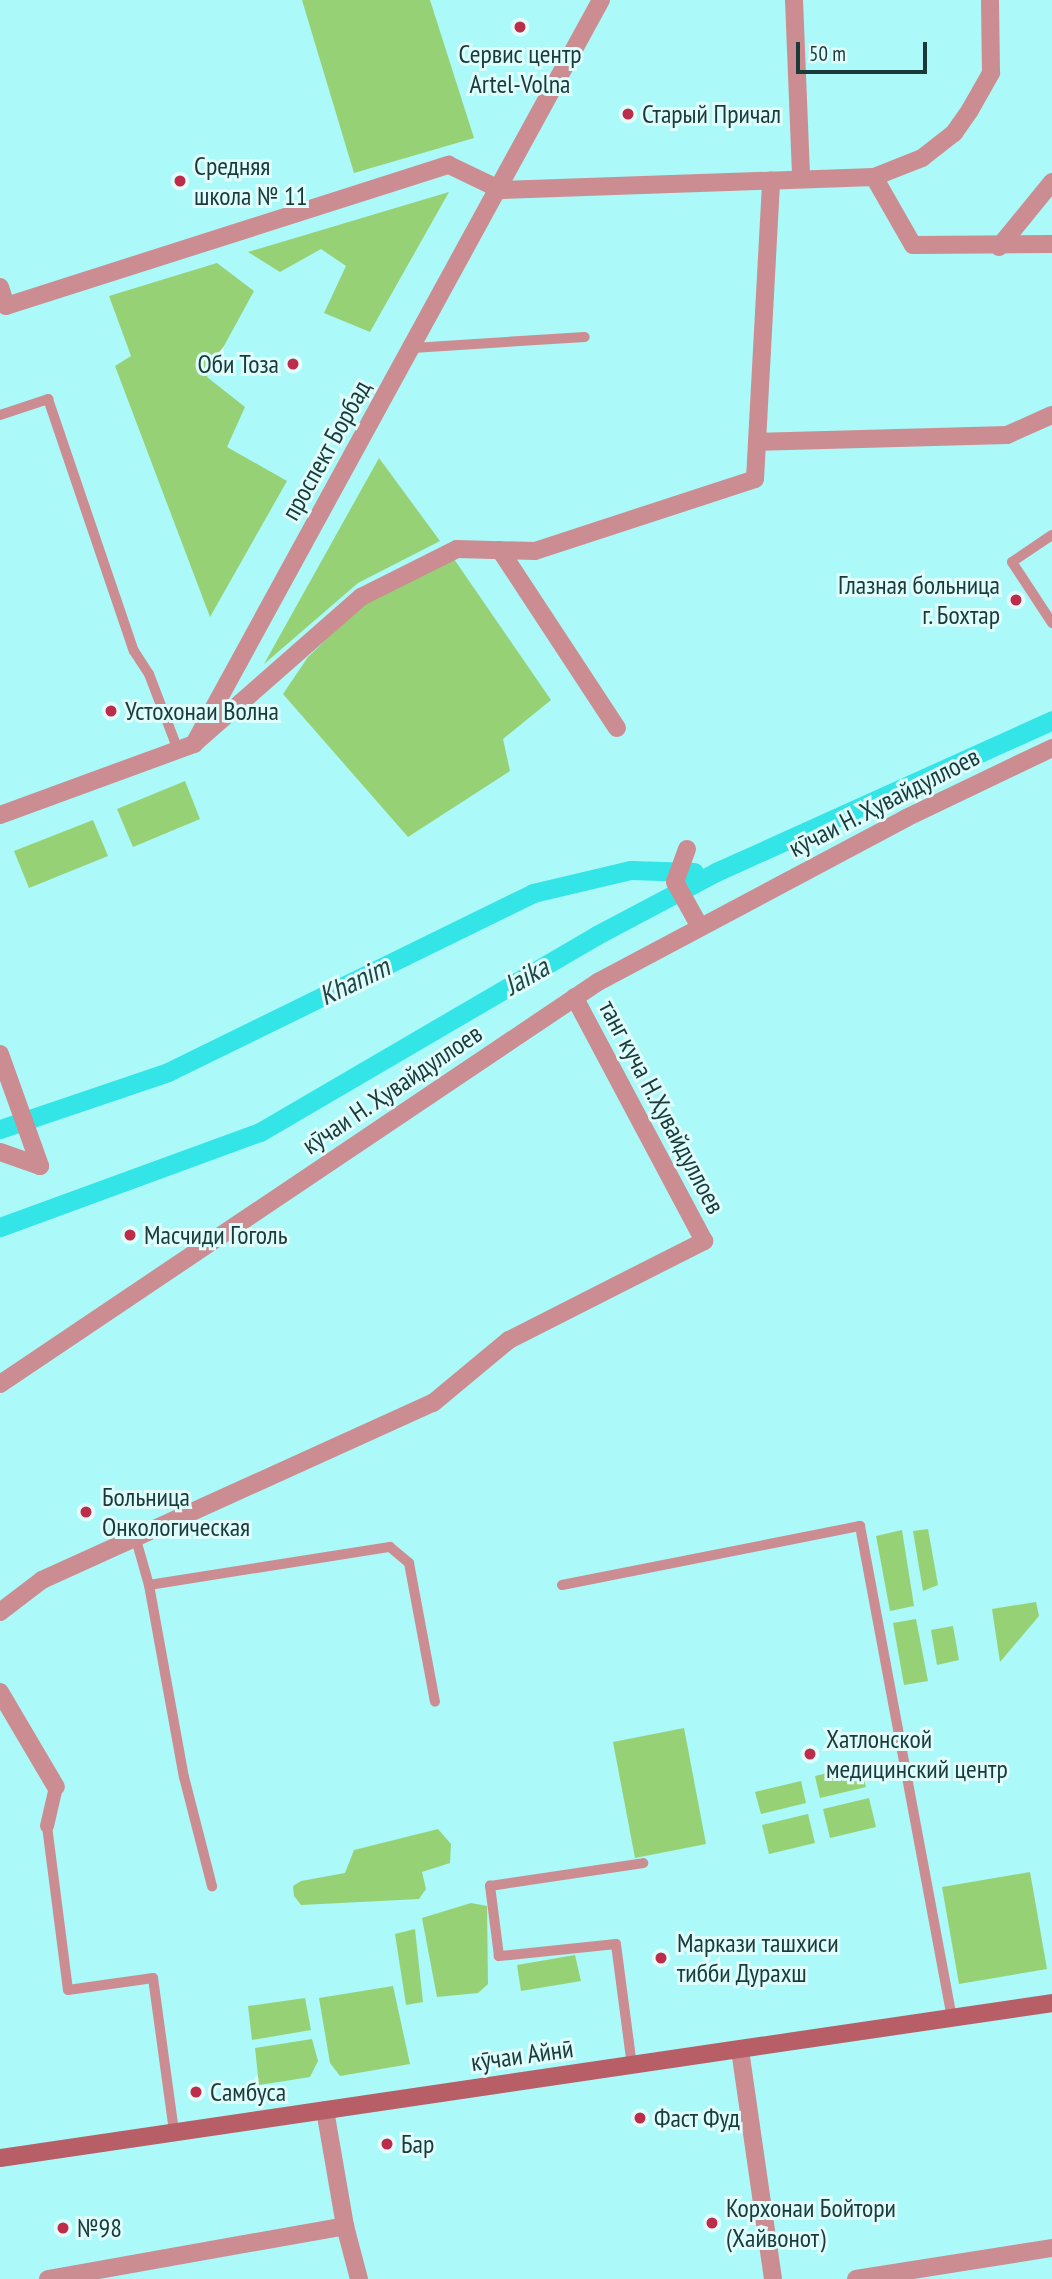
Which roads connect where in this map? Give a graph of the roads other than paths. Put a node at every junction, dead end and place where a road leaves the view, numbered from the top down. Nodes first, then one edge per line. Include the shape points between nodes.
1 (601, 0) edge
2 (794, 0) edge
3 (990, 0) edge
4 (801, 177) junction
5 (874, 177) junction
6 (771, 180) junction
7 (1052, 182) edge
8 (501, 190) junction
9 (1052, 244) edge
10 (999, 247) junction
11 (0, 287) edge
12 (3, 307) edge
13 (585, 337) dead end
14 (413, 348) junction
15 (0, 415) edge
16 (1052, 415) edge
17 (757, 442) junction
18 (1052, 535) edge
19 (500, 550) junction
20 (1052, 623) edge
21 (617, 728) dead end
22 (186, 747) junction
23 (1052, 748) edge
24 (0, 814) edge
25 (688, 849) dead end
26 (700, 927) junction
27 (574, 997) junction
28 (0, 1054) edge
29 (0, 1152) edge
30 (0, 1384) edge
31 (135, 1536) junction
32 (149, 1585) junction
33 (562, 1585) dead end
34 (0, 1612) edge
35 (0, 1692) edge
36 (435, 1702) dead end
37 (56, 1787) joint
38 (47, 1826) joint
39 (643, 1863) dead end
40 (212, 1886) dead end
41 (1052, 2003) edge
42 (952, 2018) junction
43 (740, 2050) junction
44 (632, 2066) junction
45 (324, 2110) junction
46 (174, 2131) junction
47 (0, 2158) edge
48 (345, 2226) junction
49 (1052, 2248) edge
50 (95, 2275) edge
51 (48, 2279) edge
52 (359, 2279) edge
53 (773, 2279) edge
54 (856, 2279) edge

1 - 8 street, проспект Борбад
2 - 4 street
3 - 5 street via 991,73 970,110 954,132 922,158
4 - 5 street
4 - 6 street
5 - 10 street via 913,245
6 - 8 street
6 - 17 street
7 - 10 street
8 - 12 street via 449,164
8 - 14 street, проспект Борбад
9 - 10 street
11 - 12 street
13 - 14 lane
14 - 22 street, проспект Борбад
15 - 22 lane via 48,399 134,651
16 - 17 street via 1007,435
17 - 19 street via 755,479 535,551
18 - 20 lane via 1012,562
19 - 21 street
19 - 22 street via 457,549 361,597
22 - 24 street
23 - 26 street, кӯчаи Н. Ҳувайдуллоев via 906,818
25 - 26 street via 675,882
26 - 27 street, кӯчаи Н. Ҳувайдуллоев
27 - 30 street, кӯчаи Н. Ҳувайдуллоев
27 - 31 street, танг куча Н.Ҳувайдуллоев via 704,1241 509,1340 433,1403
28 - 29 street via 40,1166
31 - 32 lane
31 - 34 street, танг куча Н.Ҳувайдуллоев via 41,1580
32 - 36 lane via 390,1547 409,1563
32 - 40 lane via 184,1777
33 - 42 lane via 860,1526
35 - 37 street
37 - 38 street
38 - 46 lane via 68,1990 153,1978
39 - 44 lane via 490,1886 499,1956 616,1944
41 - 42 main road, кӯчаи Айнӣ
42 - 43 main road, кӯчаи Айнӣ
43 - 44 main road, кӯчаи Айнӣ
43 - 53 street
44 - 45 main road, кӯчаи Айнӣ
45 - 46 main road, кӯчаи Айнӣ
45 - 48 street
46 - 47 main road, кӯчаи Айнӣ
48 - 50 street
48 - 52 street
49 - 54 street
50 - 51 street

